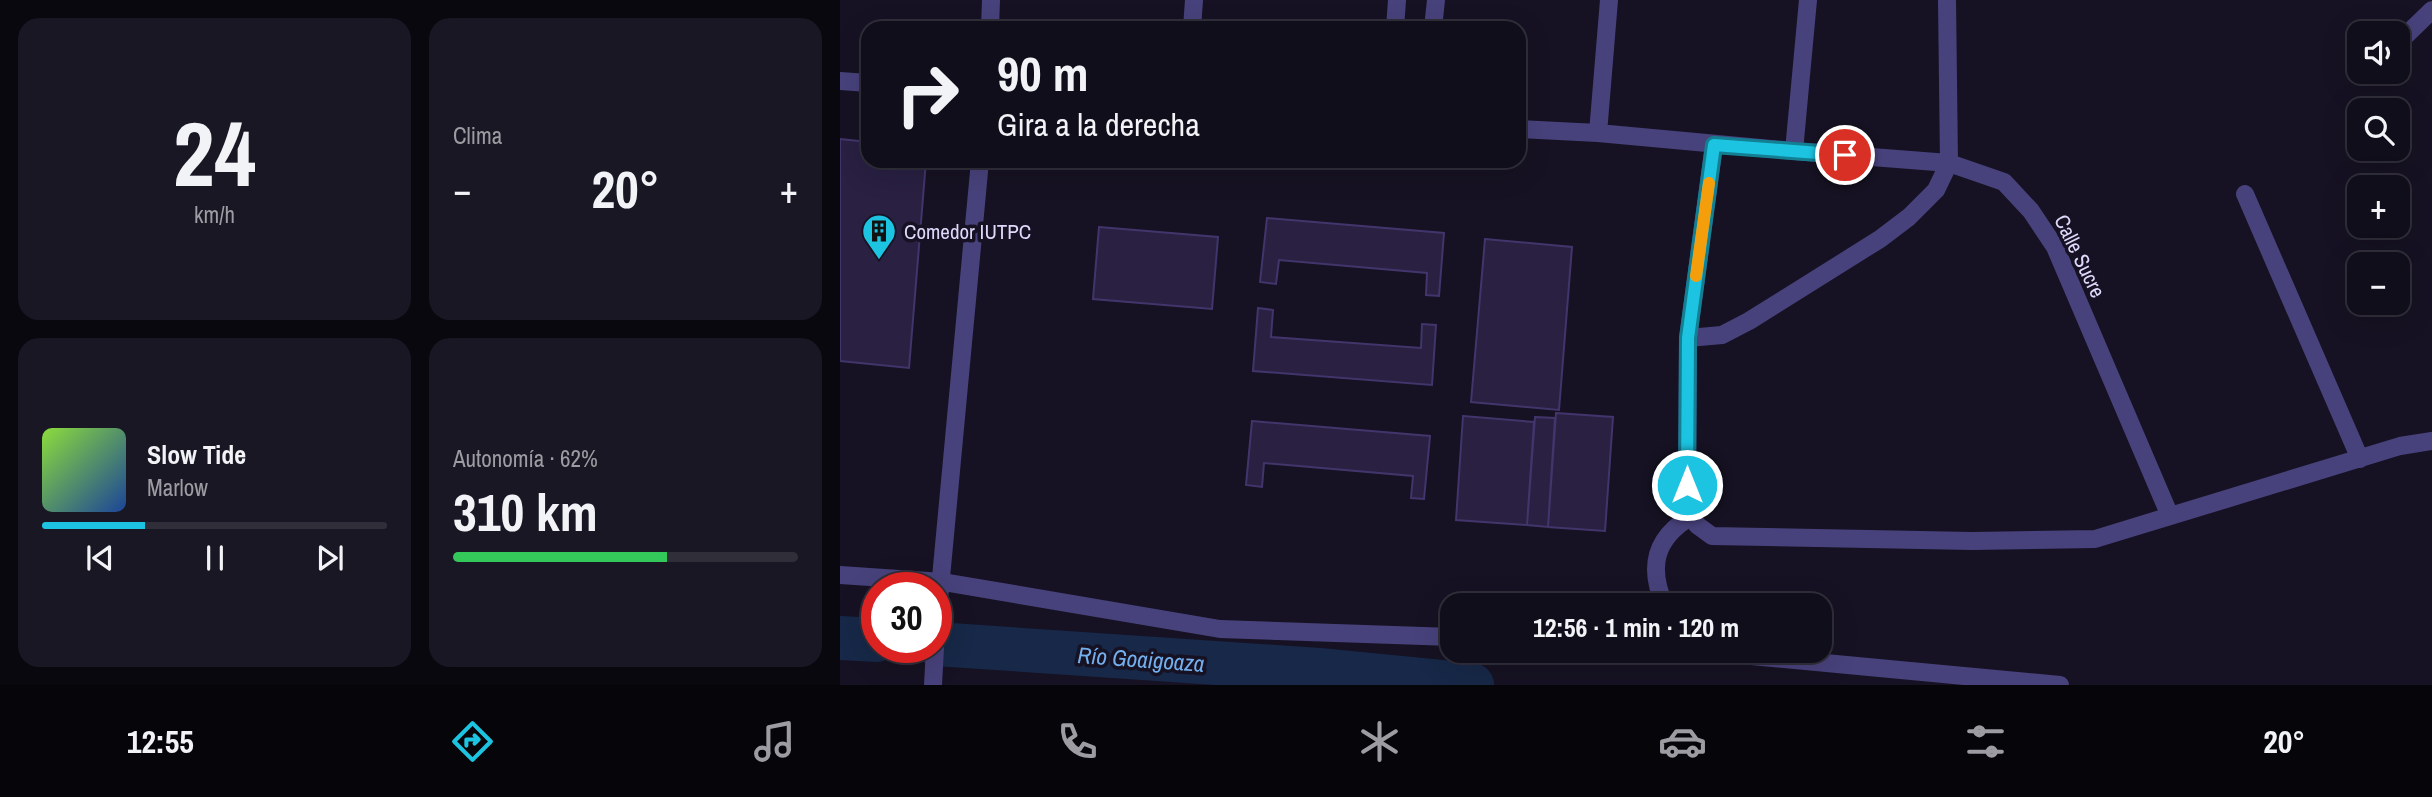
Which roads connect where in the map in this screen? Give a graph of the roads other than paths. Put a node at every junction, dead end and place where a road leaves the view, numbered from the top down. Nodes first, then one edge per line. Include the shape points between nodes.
1 (991, 0) edge
2 (1194, 0) edge
3 (1397, 0) edge
4 (1436, 0) edge
5 (1609, 0) edge
6 (1808, 0) edge
7 (1947, 0) edge
8 (2432, 10) edge
9 (990, 21) edge
10 (1192, 21) edge
11 (1396, 21) edge
12 (1434, 21) edge
13 (2410, 31) edge
14 (840, 81) edge
15 (861, 82) edge
16 (1526, 129) edge
17 (1598, 133) junction
18 (1714, 145) junction
19 (1794, 151) junction
20 (1949, 163) junction
21 (979, 168) edge
22 (2245, 194) dead end
23 (1688, 338) junction
24 (2432, 441) edge
25 (2360, 459) junction
26 (2170, 516) junction
27 (1690, 517) junction
28 (944, 572) edge
29 (840, 575) edge
30 (861, 576) edge
31 (952, 584) edge
32 (1661, 593) edge
33 (1440, 637) edge
34 (934, 663) edge
35 (1826, 663) edge
36 (933, 685) edge
37 (2060, 685) edge

1 - 9 street
2 - 10 street
3 - 11 street
4 - 12 street
5 - 17 street
6 - 19 street
7 - 20 street
8 - 13 street
14 - 15 street
16 - 17 street, Calle Sucre
17 - 18 street, Calle Sucre
18 - 19 street, Calle Sucre
18 - 23 street
19 - 20 street, Calle Sucre
20 - 23 street via 1936,190 1880,239 1722,335
20 - 26 street, Calle Sucre via 2004,182 2055,247
21 - 28 street
22 - 25 street
23 - 27 street
24 - 25 street
25 - 26 street
26 - 27 street via 2095,539 1972,541 1712,536
27 - 32 street via 1661,543 1656,574
29 - 30 street
31 - 33 street via 1220,629
34 - 36 street
35 - 37 street

